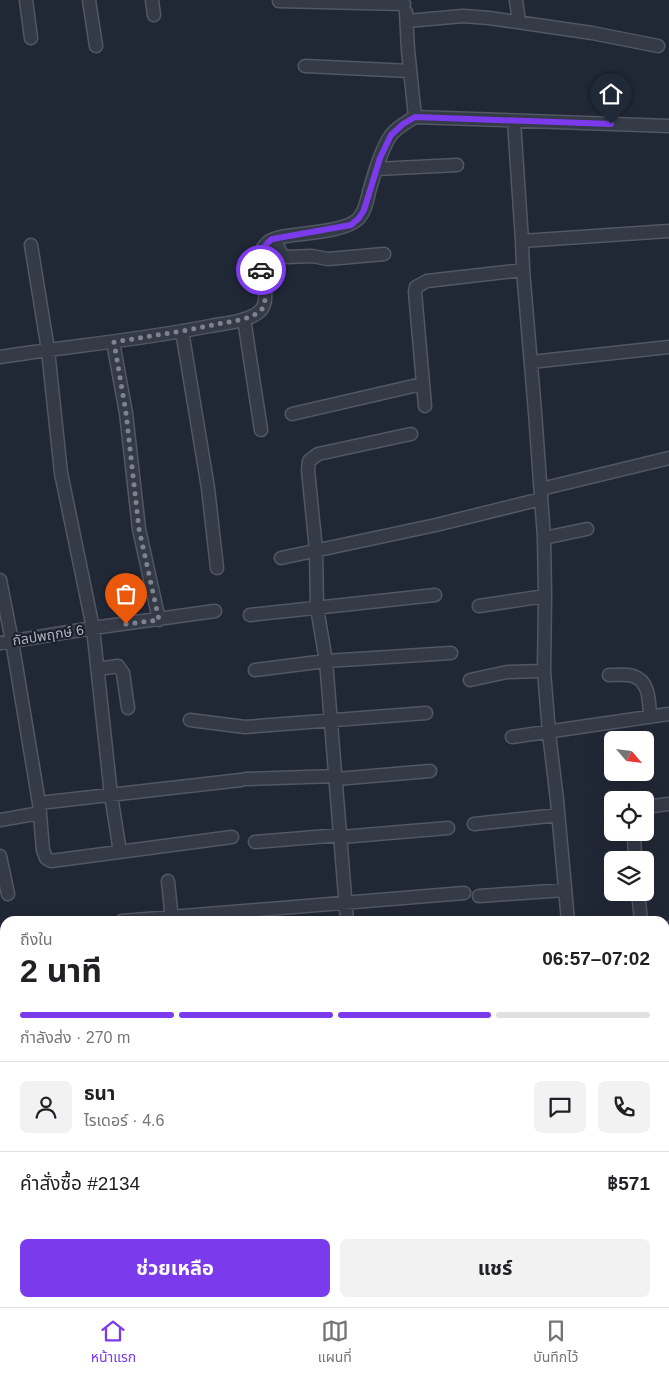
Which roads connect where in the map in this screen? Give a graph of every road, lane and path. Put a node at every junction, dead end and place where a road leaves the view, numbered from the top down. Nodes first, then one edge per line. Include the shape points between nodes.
1 (26, 0) edge
2 (89, 0) edge
3 (152, 0) edge
4 (516, 0) edge
5 (279, 1) edge
6 (404, 2) edge
7 (154, 15) dead end
8 (407, 21) junction
9 (519, 22) junction
10 (31, 38) dead end
11 (96, 46) dead end
12 (658, 46) dead end
13 (306, 66) dead end
14 (410, 71) junction
15 (415, 117) junction
16 (514, 121) junction
17 (669, 126) edge
18 (457, 165) dead end
19 (376, 169) junction
20 (669, 231) edge
21 (275, 239) junction
22 (522, 241) junction
23 (31, 246) dead end
24 (384, 254) dead end
25 (523, 270) junction
26 (244, 319) junction
27 (182, 331) junction
28 (114, 342) junction
29 (669, 347) edge
30 (48, 350) junction
31 (0, 357) edge
32 (531, 362) junction
33 (422, 384) junction
34 (425, 406) dead end
35 (292, 414) dead end
36 (261, 430) dead end
37 (411, 434) dead end
38 (669, 458) edge
39 (541, 494) junction
40 (587, 529) dead end
41 (544, 538) junction
42 (316, 550) junction
43 (281, 558) dead end
44 (217, 568) dead end
45 (0, 580) edge
46 (435, 595) dead end
47 (546, 596) junction
48 (479, 606) dead end
49 (317, 608) junction
50 (215, 611) dead end
51 (250, 614) dead end
52 (159, 620) junction
53 (93, 628) junction
54 (6, 642) edge
55 (451, 653) dead end
56 (326, 661) junction
57 (98, 669) junction
58 (254, 670) dead end
59 (544, 671) junction
60 (609, 674) dead end
61 (470, 680) dead end
62 (128, 708) dead end
63 (426, 713) dead end
64 (669, 714) edge
65 (650, 717) junction
66 (190, 720) dead end
67 (331, 720) junction
68 (548, 733) junction
69 (512, 737) dead end
70 (430, 771) dead end
71 (336, 777) junction
72 (111, 795) junction
73 (669, 804) edge
74 (654, 806) edge
75 (39, 808) junction
76 (558, 815) junction
77 (0, 820) edge
78 (474, 824) dead end
79 (448, 828) dead end
80 (340, 836) junction
81 (232, 838) dead end
82 (254, 842) dead end
83 (120, 852) junction
84 (0, 856) edge
85 (168, 881) dead end
86 (565, 890) junction
87 (8, 894) dead end
88 (464, 894) dead end
89 (479, 896) dead end
90 (639, 901) edge
91 (346, 902) junction
92 (172, 916) edge
93 (203, 916) edge
94 (347, 916) edge
95 (568, 916) edge
96 (640, 916) edge

1 - 10 street
2 - 11 street
3 - 7 street
4 - 9 street
5 - 6 street
6 - 8 street
8 - 9 street via 463,16
8 - 14 street
9 - 12 street via 592,32
13 - 14 street
14 - 15 street
15 - 16 street
15 - 19 street via 391,135
16 - 17 street
16 - 22 street
18 - 19 street
19 - 21 street via 364,210 351,225
20 - 22 street
21 - 24 street via 280,252 288,257 328,259
21 - 26 street via 266,243 262,253 260,266 265,300 262,309
22 - 25 street
23 - 30 street
25 - 32 street
25 - 33 street via 427,281 416,287
26 - 27 street
26 - 36 street
27 - 28 street
27 - 44 street via 208,488
28 - 30 street
28 - 52 street via 139,529
29 - 32 street
30 - 31 street
30 - 53 street via 61,473
32 - 39 street
33 - 34 street
33 - 35 street
37 - 42 street via 318,454 309,461
38 - 39 street
39 - 41 street
39 - 42 street via 436,525
40 - 41 street
41 - 47 street
42 - 43 street
42 - 49 street
45 - 54 street
46 - 49 street
47 - 48 street
47 - 59 street
49 - 51 street
49 - 56 street
50 - 52 street, กัลปพฤกษ์ 6
52 - 53 street, กัลปพฤกษ์ 6
53 - 54 street, กัลปพฤกษ์ 6
53 - 57 street
54 - 75 street
55 - 56 street
56 - 58 street
56 - 67 street
57 - 62 street via 120,668
57 - 72 street
59 - 61 street via 507,672
59 - 68 street
60 - 65 street via 633,676 642,681 648,696
63 - 67 street
64 - 65 street
65 - 68 street
66 - 67 street via 245,727
67 - 71 street
68 - 69 street
68 - 76 street
70 - 71 street
71 - 72 street via 243,779
71 - 80 street
72 - 75 street
72 - 83 street
73 - 74 street
75 - 77 street
75 - 83 street via 43,850 51,861
76 - 78 street
76 - 86 street
79 - 80 street
80 - 82 street
80 - 91 street
81 - 83 street
84 - 87 street
85 - 92 street
86 - 89 street
86 - 95 street
88 - 91 street
90 - 96 street
91 - 93 street
91 - 94 street

